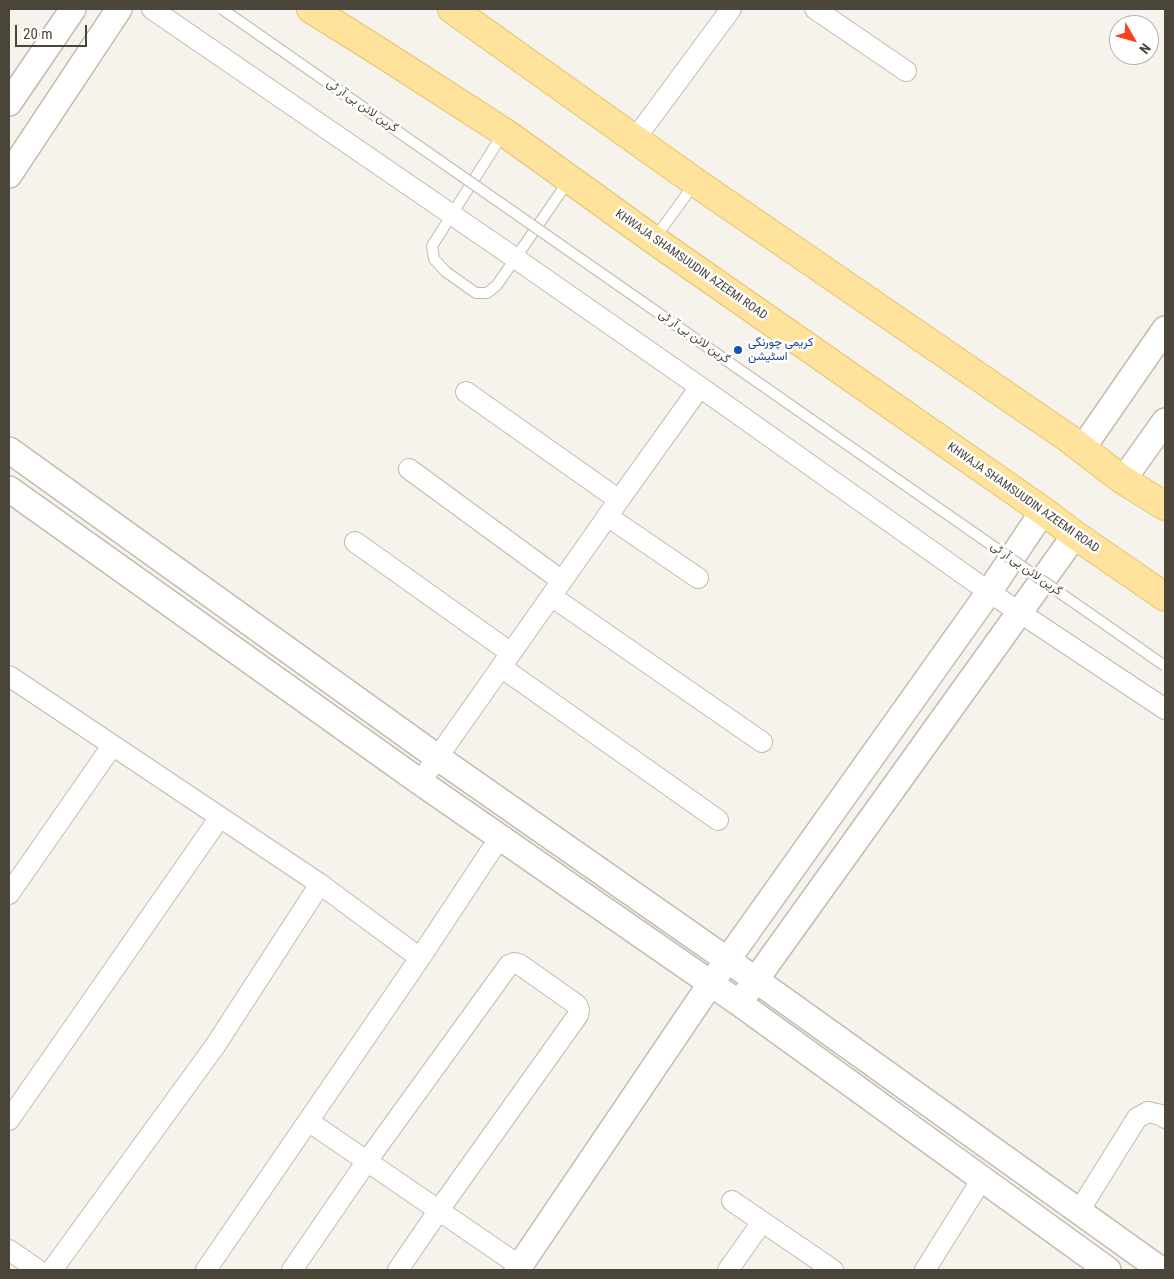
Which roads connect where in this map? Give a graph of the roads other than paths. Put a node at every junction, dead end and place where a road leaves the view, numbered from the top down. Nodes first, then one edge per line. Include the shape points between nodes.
1 (73, 9) edge
2 (119, 9) edge
3 (152, 9) edge
4 (222, 9) edge
5 (311, 9) edge
6 (452, 9) edge
7 (731, 9) edge
8 (815, 9) edge
9 (906, 71) dead end
10 (9, 103) edge
11 (504, 132) junction
12 (635, 139) junction
13 (9, 175) edge
14 (569, 179) junction
15 (696, 182) junction
16 (451, 215) junction
17 (654, 240) junction
18 (515, 258) junction
19 (1165, 329) edge
20 (700, 387) junction
21 (466, 392) dead end
22 (1165, 420) edge
23 (1082, 449) junction
24 (9, 450) edge
25 (409, 469) dead end
26 (1123, 480) junction
27 (9, 489) edge
28 (619, 500) junction
29 (1165, 506) edge
30 (1043, 511) junction
31 (607, 516) junction
32 (1075, 535) junction
33 (355, 542) dead end
34 (698, 578) dead end
35 (556, 589) junction
36 (989, 592) junction
37 (1165, 596) edge
38 (1020, 612) junction
39 (506, 660) junction
40 (1165, 666) edge
41 (11, 682) edge
42 (1165, 709) edge
43 (762, 742) dead end
44 (112, 746) junction
45 (438, 757) junction
46 (420, 782) junction
47 (220, 818) junction
48 (718, 820) dead end
49 (500, 838) junction
50 (320, 884) junction
51 (9, 894) edge
52 (420, 958) junction
53 (727, 960) junction
54 (756, 980) junction
55 (711, 983) junction
56 (739, 1003) junction
57 (1165, 1118) edge
58 (9, 1120) edge
59 (308, 1121) junction
60 (367, 1161) junction
61 (982, 1179) junction
62 (732, 1201) dead end
63 (439, 1210) junction
64 (1079, 1211) junction
65 (762, 1222) junction
66 (9, 1250) edge
67 (519, 1268) edge
68 (38, 1270) edge
69 (52, 1270) edge
70 (206, 1270) edge
71 (292, 1270) edge
72 (398, 1270) edge
73 (728, 1270) edge
74 (832, 1270) edge
75 (925, 1270) edge
76 (1108, 1270) edge
77 (1161, 1270) edge

1 - 10 street
2 - 13 street
3 - 16 street
4 - 40 lane, گرین لائن بی آر ٹی, bridge
5 - 11 main road, KHWAJA SHAMSUUDIN AZEEMI ROAD
6 - 12 main road
7 - 12 street
8 - 9 street
11 - 14 main road, KHWAJA SHAMSUUDIN AZEEMI ROAD
11 - 16 lane
12 - 15 main road
14 - 17 main road, KHWAJA SHAMSUUDIN AZEEMI ROAD
14 - 18 lane
15 - 17 lane
15 - 23 main road
16 - 18 street
16 - 18 lane via 432,246 434,259 446,272 476,293 487,293 497,285
17 - 30 main road, KHWAJA SHAMSUUDIN AZEEMI ROAD
18 - 20 street
19 - 23 street
20 - 28 street
20 - 36 street
21 - 28 street
22 - 26 street
23 - 26 main road
24 - 45 street
25 - 35 street
26 - 29 main road
27 - 46 street
28 - 31 street
30 - 32 main road, KHWAJA SHAMSUUDIN AZEEMI ROAD
30 - 36 street
31 - 34 street
31 - 35 street
32 - 37 main road, KHWAJA SHAMSUUDIN AZEEMI ROAD
32 - 38 street
33 - 39 street
35 - 39 street
35 - 43 street
36 - 38 street
36 - 53 street
38 - 42 street
38 - 54 street
39 - 45 street
39 - 48 street
41 - 44 street
44 - 47 street
44 - 51 street
45 - 46 street
45 - 53 street
46 - 49 street
47 - 50 street
47 - 58 street
49 - 52 street
49 - 55 street
50 - 52 street
50 - 69 street via 215,1046
52 - 59 street
53 - 54 street
53 - 55 street
54 - 56 street
54 - 64 street
55 - 56 street
55 - 67 street
56 - 61 street
57 - 64 street via 1148,1112 1137,1118
59 - 60 street
59 - 70 street
60 - 63 street
60 - 63 street via 509,965 519,964 577,1005 578,1015
60 - 71 street
61 - 75 street
61 - 76 street
62 - 65 street
63 - 67 street
63 - 72 street
64 - 77 street
65 - 73 street
65 - 74 street
66 - 68 street

